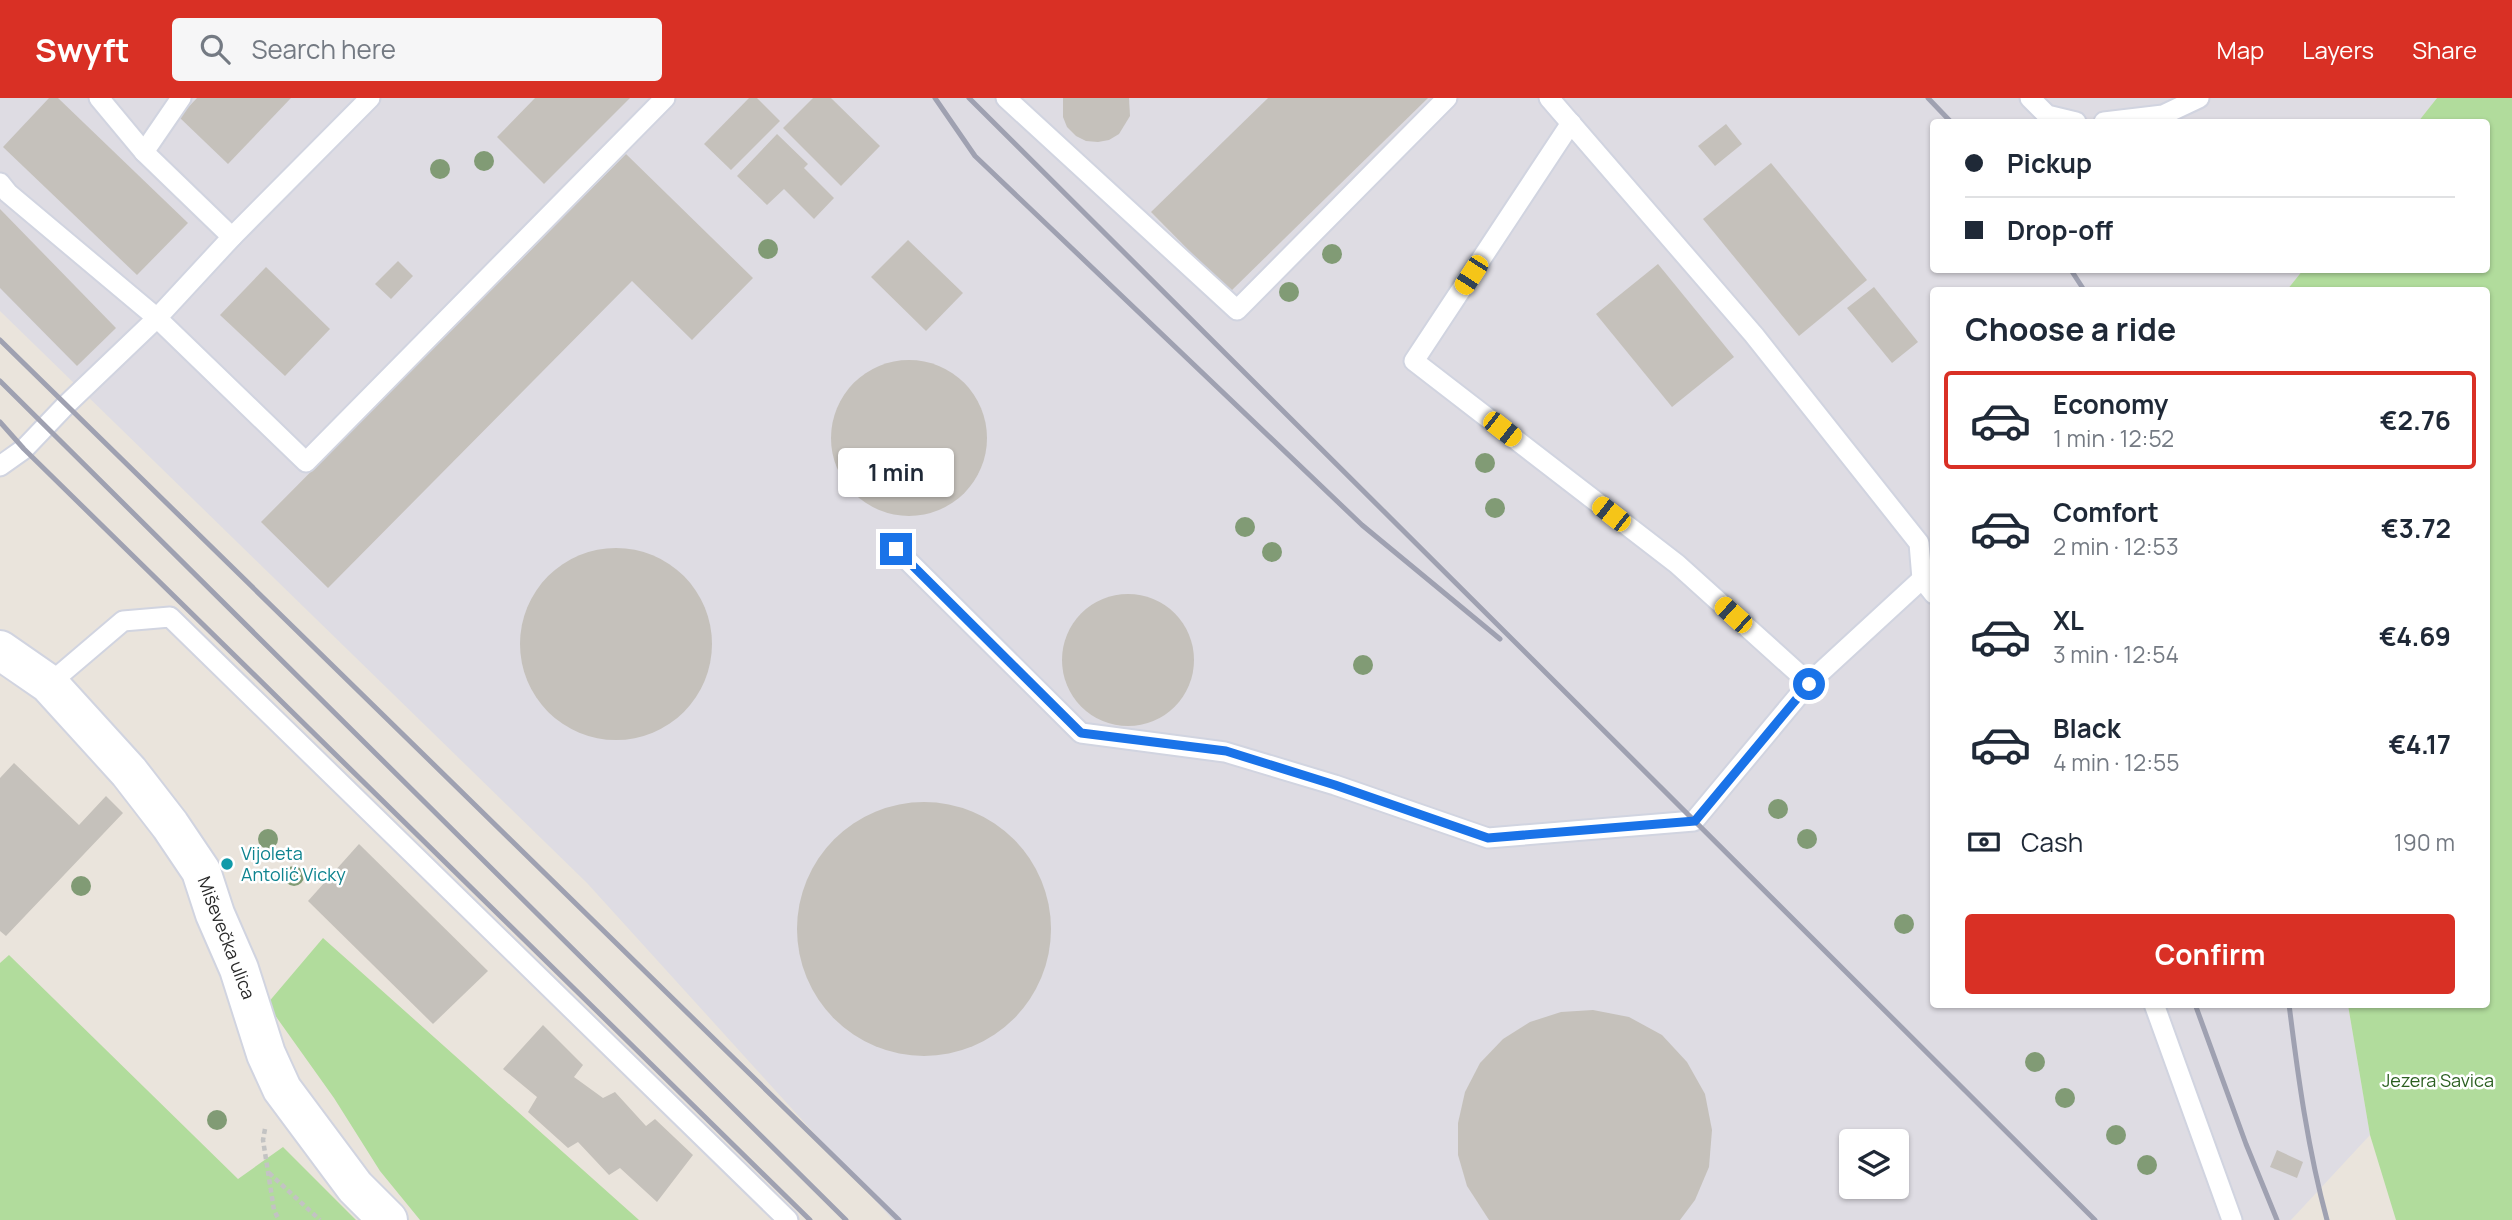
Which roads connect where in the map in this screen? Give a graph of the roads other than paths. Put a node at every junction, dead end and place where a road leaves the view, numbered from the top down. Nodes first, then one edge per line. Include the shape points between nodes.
1 (99, 98) edge
2 (181, 98) edge
3 (370, 98) edge
4 (665, 98) edge
5 (1006, 98) edge
6 (1447, 98) edge
7 (1549, 98) edge
8 (2030, 98) edge
9 (2199, 98) edge
10 (2064, 119) edge
11 (2130, 119) edge
12 (1571, 123) junction
13 (144, 152) junction
14 (0, 183) edge
15 (232, 237) junction
16 (157, 318) junction
17 (0, 466) edge
18 (896, 549) dead end
19 (1928, 586) edge
20 (0, 650) edge
21 (49, 684) junction
22 (1809, 684) junction
23 (2155, 1008) edge
24 (388, 1220) edge
25 (788, 1220) edge
26 (2232, 1220) edge

1 - 13 lane
2 - 13 lane
3 - 15 lane
4 - 16 lane via 306,462
5 - 6 lane via 1237,310
7 - 12 lane
8 - 10 lane via 2047,115
9 - 11 lane via 2163,115
12 - 19 lane via 1754,335 1919,543
12 - 22 lane via 1414,362 1676,564
13 - 15 lane
14 - 16 lane
15 - 16 lane
16 - 17 lane via 24,449
18 - 22 lane via 1081,733 1226,751 1488,838 1695,821
19 - 22 lane
20 - 21 street, Miševečka ulica
21 - 24 street, Miševečka ulica via 129,772 201,871 282,1089 355,1187
21 - 25 lane via 122,621 170,617
23 - 26 lane

